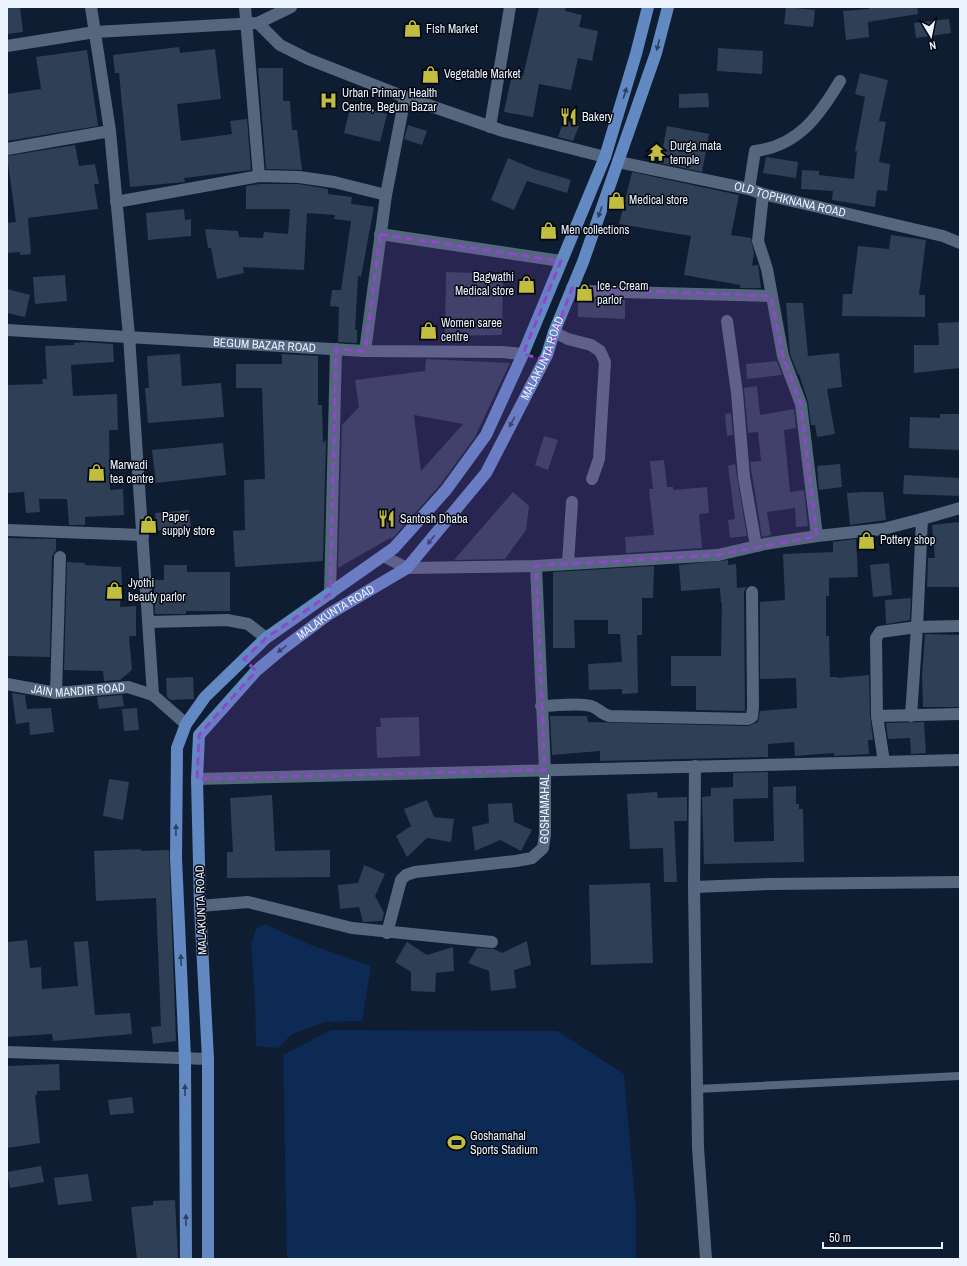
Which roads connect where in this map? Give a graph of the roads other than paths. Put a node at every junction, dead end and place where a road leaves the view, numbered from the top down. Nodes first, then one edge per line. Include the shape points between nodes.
1 (90, 7) edge
2 (245, 7) edge
3 (291, 7) edge
4 (510, 7) edge
5 (648, 7) edge
6 (668, 7) edge
7 (253, 23) junction
8 (96, 32) junction
9 (7, 46) edge
10 (840, 81) dead end
11 (404, 97) junction
12 (490, 127) junction
13 (110, 130) junction
14 (7, 149) edge
15 (605, 157) junction
16 (618, 162) junction
17 (259, 176) junction
18 (748, 189) junction
19 (763, 194) junction
20 (386, 195) junction
21 (116, 202) junction
22 (380, 234) junction
23 (960, 243) edge
24 (561, 261) junction
25 (572, 288) junction
26 (771, 296) junction
27 (726, 320) dead end
28 (7, 330) edge
29 (554, 332) junction
30 (129, 336) junction
31 (336, 349) junction
32 (365, 351) junction
33 (523, 354) junction
34 (544, 360) junction
35 (592, 479) dead end
36 (572, 502) dead end
37 (960, 508) edge
38 (922, 519) junction
39 (7, 530) edge
40 (143, 535) junction
41 (818, 536) junction
42 (756, 546) junction
43 (383, 556) junction
44 (60, 557) dead end
45 (568, 563) junction
46 (536, 566) junction
47 (407, 568) junction
48 (752, 592) dead end
49 (330, 594) junction
50 (149, 622) junction
51 (960, 626) edge
52 (917, 627) junction
53 (266, 638) junction
54 (244, 659) junction
55 (256, 671) junction
56 (7, 684) edge
57 (56, 693) junction
58 (153, 695) junction
59 (542, 706) junction
60 (960, 714) edge
61 (877, 716) junction
62 (911, 716) junction
63 (186, 724) junction
64 (960, 760) edge
65 (884, 762) junction
66 (695, 766) junction
67 (545, 770) junction
68 (197, 779) junction
69 (960, 882) edge
70 (694, 887) junction
71 (200, 906) junction
72 (387, 933) junction
73 (492, 942) dead end
74 (7, 1052) edge
75 (185, 1058) junction
76 (208, 1059) junction
77 (959, 1076) dead end
78 (697, 1089) junction
79 (186, 1259) edge
80 (208, 1259) edge
81 (706, 1259) edge

1 - 8 street
2 - 7 street
3 - 7 street
4 - 12 street
15 -> 5 main road
6 -> 16 main road, MALAKUNTA ROAD via 656,53
7 - 8 street
7 - 11 street via 280,45 308,60
7 - 17 street
8 - 9 street
8 - 13 street
10 - 18 street via 823,108 797,136 772,149 754,151
11 - 12 street
11 - 20 street
12 - 15 street
13 - 14 street
13 - 21 street
15 - 24 main road
16 - 18 street, OLD TOPHKNANA ROAD
16 -> 25 main road, MALAKUNTA ROAD
17 - 20 street via 298,177 334,182
17 - 21 street
18 - 19 street, OLD TOPHKNANA ROAD
19 - 23 street, OLD TOPHKNANA ROAD via 943,236
19 - 26 street via 758,241 767,269
20 - 22 street
21 - 30 street
22 - 24 street
22 - 32 street
24 - 33 main road
25 - 26 street via 584,291
25 - 29 main road, MALAKUNTA ROAD
26 - 41 street via 783,356 801,404
27 - 42 street via 738,393 744,477
28 - 30 street, BEGUM BAZAR ROAD
29 - 34 main road, MALAKUNTA ROAD
29 - 35 street via 591,345 600,351 604,362 600,459
30 - 31 street, BEGUM BAZAR ROAD
30 - 40 street
31 - 32 street, BEGUM BAZAR ROAD
31 - 49 street
32 - 33 street, BEGUM BAZAR ROAD
33 - 34 main road
33 - 43 main road via 486,435 446,490 394,548
34 -> 47 main road, MALAKUNTA ROAD via 486,473
36 - 45 street
37 - 38 street
38 - 41 street via 883,529
38 - 52 street
39 - 40 street
40 - 50 street
41 - 42 street
42 - 45 street via 718,555
43 - 47 street
43 - 49 main road
44 - 57 street
45 - 46 street
46 - 47 street
46 - 59 street, GOSHAMAHAL
47 -> 55 main road, MALAKUNTA ROAD via 330,614
48 - 59 street via 752,717 748,719 610,716 603,715 595,707 584,705
49 - 53 main road
50 - 53 street via 228,620 248,624
50 - 58 street
51 - 52 street
52 - 61 street via 880,632 876,638
52 - 62 street
53 - 54 main road
54 - 55 main road
54 - 63 main road via 205,697
55 - 68 main road, MALAKUNTA ROAD via 199,735
56 - 57 street, JAIN MANDIR ROAD
57 - 58 street, JAIN MANDIR ROAD via 128,688
58 - 63 street, JAIN MANDIR ROAD
59 - 67 street, GOSHAMAHAL
60 - 62 street
61 - 62 street
61 - 65 street
75 -> 63 main road via 176,858 177,748
64 - 65 street
65 - 66 street
66 - 67 street
66 - 70 street
67 - 68 street
67 - 72 street, GOSHAMAHAL via 543,848 532,858 406,875 401,880
68 - 71 main road, MALAKUNTA ROAD
69 - 70 street
70 - 78 street
71 - 72 street via 248,902 352,928
71 - 76 main road, MALAKUNTA ROAD
72 - 73 street
74 - 75 street
75 - 76 street
79 -> 75 main road
76 - 80 main road, MALAKUNTA ROAD
77 - 78 lane
78 - 81 street via 698,1148

